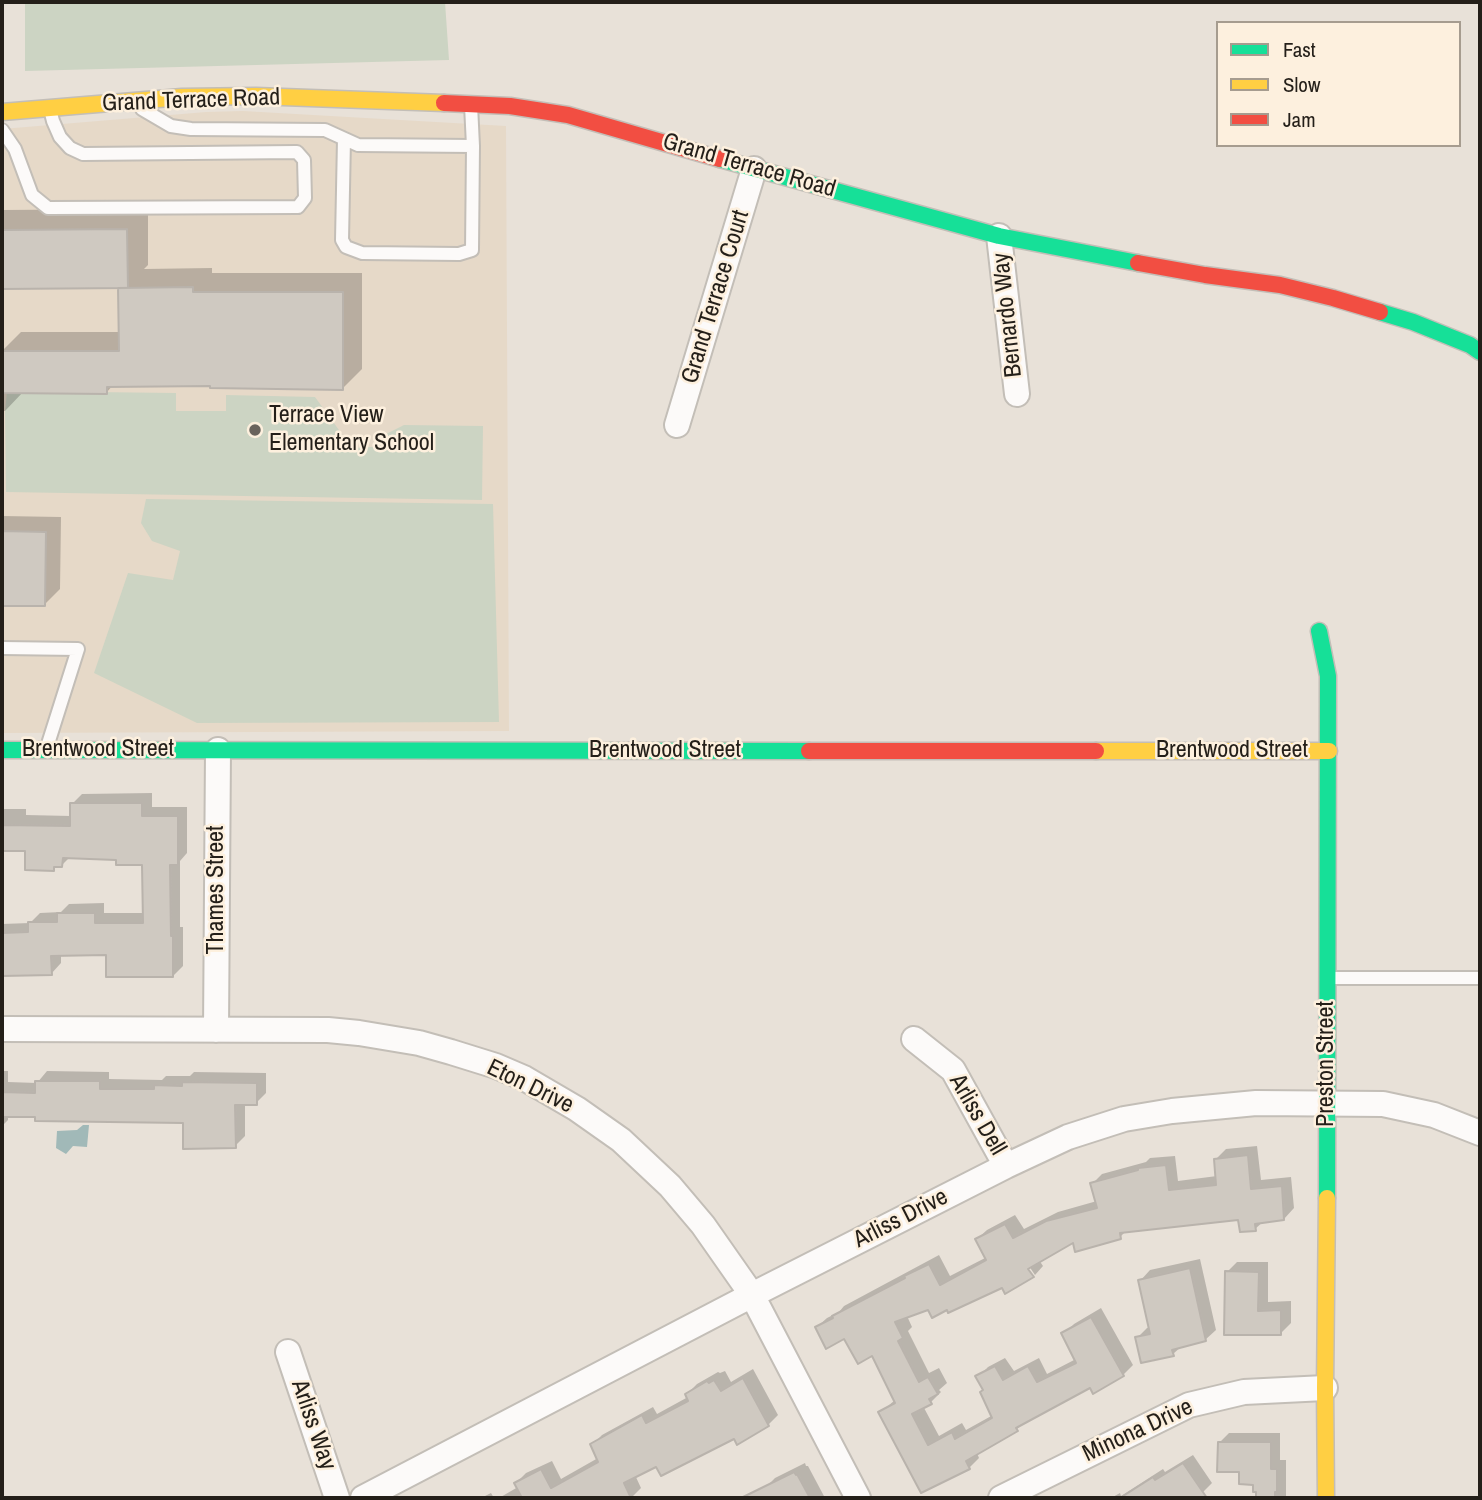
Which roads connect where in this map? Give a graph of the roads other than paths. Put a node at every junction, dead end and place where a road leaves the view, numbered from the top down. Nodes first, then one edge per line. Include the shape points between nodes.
1 (130, 101) junction
2 (471, 105) junction
3 (49, 108) junction
4 (2, 112) edge
5 (337, 121) junction
6 (2, 130) edge
7 (473, 146) junction
8 (754, 169) junction
9 (999, 236) junction
10 (1480, 352) edge
11 (1017, 394) dead end
12 (677, 425) dead end
13 (1320, 631) dead end
14 (2, 648) edge
15 (2, 750) edge
16 (46, 750) junction
17 (218, 750) junction
18 (1329, 751) junction
19 (1328, 978) junction
20 (1480, 978) edge
21 (2, 1029) edge
22 (216, 1030) junction
23 (914, 1039) dead end
24 (1328, 1103) junction
25 (1480, 1133) edge
26 (1006, 1166) junction
27 (751, 1295) junction
28 (288, 1352) dead end
29 (1325, 1388) junction
30 (337, 1498) edge
31 (363, 1498) edge
32 (858, 1498) edge
33 (1001, 1498) edge
34 (1326, 1498) edge

1 - 3 street, Grand Terrace Road
1 - 5 street, Grand Terrace Road via 256,96
1 - 5 lane via 171,126 191,129 325,130
2 - 5 street, Grand Terrace Road
2 - 7 lane
2 - 8 street, Grand Terrace Road via 568,115
3 - 4 street, Grand Terrace Road
3 - 6 lane via 60,137 83,154 297,152 304,160 305,198 298,207 48,208 32,195 15,149
5 - 7 lane via 358,145
5 - 7 lane via 342,240 346,247 362,253 459,254 472,250
8 - 9 street, Grand Terrace Road
8 - 12 street, Grand Terrace Court
9 - 10 street, Grand Terrace Road via 1179,271 1280,285 1413,322
9 - 11 street, Bernardo Way
13 - 18 street, Preston Street via 1328,676
14 - 16 lane via 78,649
15 - 16 street, Brentwood Street
16 - 17 street, Brentwood Street
17 - 18 street, Brentwood Street
17 - 22 street, Thames Street
18 - 19 street, Preston Street
19 - 20 lane
19 - 24 street, Preston Street
21 - 22 street, Eton Drive
22 - 27 street, Eton Drive via 328,1030 384,1036 452,1052 524,1078 577,1109 651,1166 703,1225
23 - 26 street, Arliss Dell via 953,1070
24 - 25 street, Arliss Drive via 1383,1104 1434,1115
24 - 26 street, Arliss Drive via 1256,1103 1124,1119 1068,1137
24 - 29 street, Preston Street
26 - 27 street, Arliss Drive
27 - 31 street, Arliss Drive
27 - 32 street, Eton Drive
28 - 30 street, Arliss Way
29 - 33 street, Minona Drive via 1244,1391 1188,1405
29 - 34 street, Preston Street

